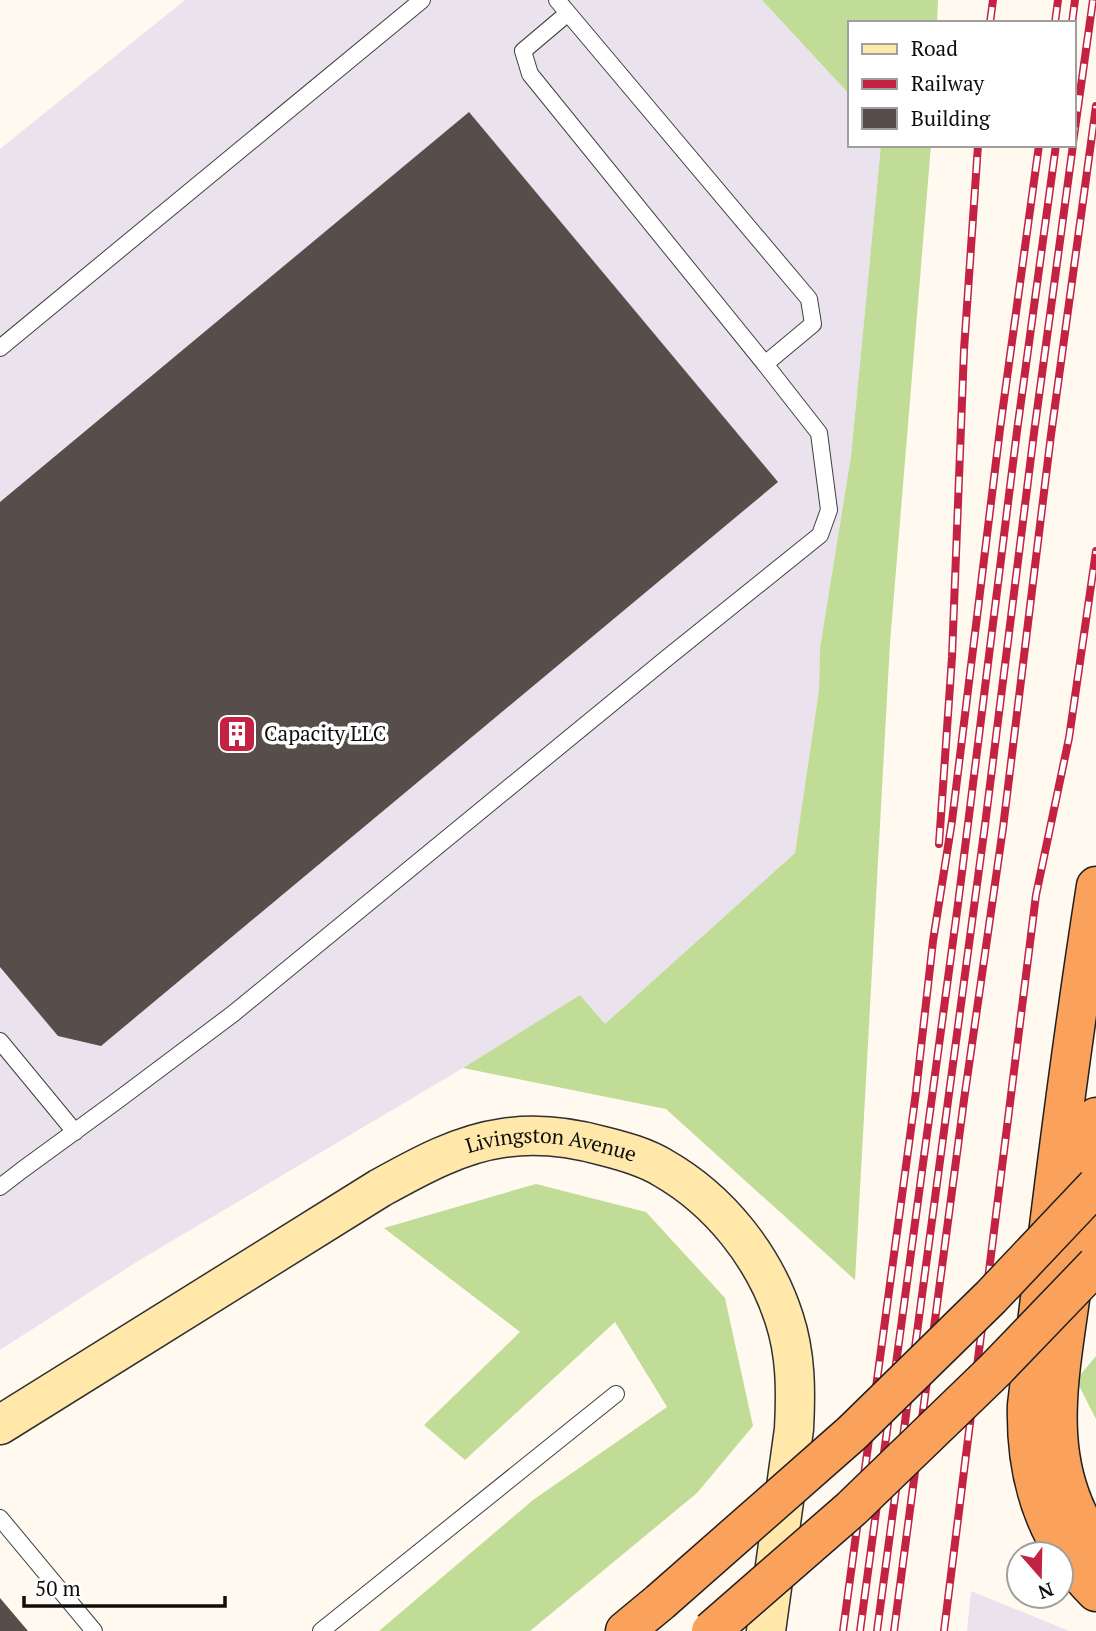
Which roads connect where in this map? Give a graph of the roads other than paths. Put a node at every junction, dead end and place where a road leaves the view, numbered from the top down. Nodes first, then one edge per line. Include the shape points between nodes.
1 (422, 0) edge
2 (562, 6) edge
3 (0, 348) edge
4 (765, 364) junction
5 (1096, 886) edge
6 (0, 1041) edge
7 (1096, 1117) edge
8 (75, 1132) junction
9 (1096, 1186) edge
10 (0, 1187) edge
11 (1096, 1265) edge
12 (616, 1394) dead end
13 (0, 1425) edge
14 (0, 1518) edge
15 (1096, 1545) edge
16 (1096, 1592) edge
17 (94, 1631) edge
18 (321, 1631) edge
19 (625, 1631) edge
20 (711, 1631) edge
21 (766, 1631) edge

1 - 3 lane
2 - 4 lane via 523,51 530,74
2 - 4 lane via 809,299 813,324
4 - 8 lane via 819,432 829,510 820,534 234,1013
5 - 16 highway via 1027,1405 1027,1441 1039,1500 1073,1566
6 - 8 lane
7 - 15 highway via 1057,1414 1066,1483 1084,1529
8 - 10 lane
9 - 19 highway, bridge via 852,1433
11 - 20 highway, bridge via 851,1509
12 - 18 lane
13 - 21 main road, Livingston Avenue via 380,1188 431,1161 502,1138 552,1137 609,1147 660,1166 708,1201 763,1269 785,1319 796,1397
14 - 17 lane

